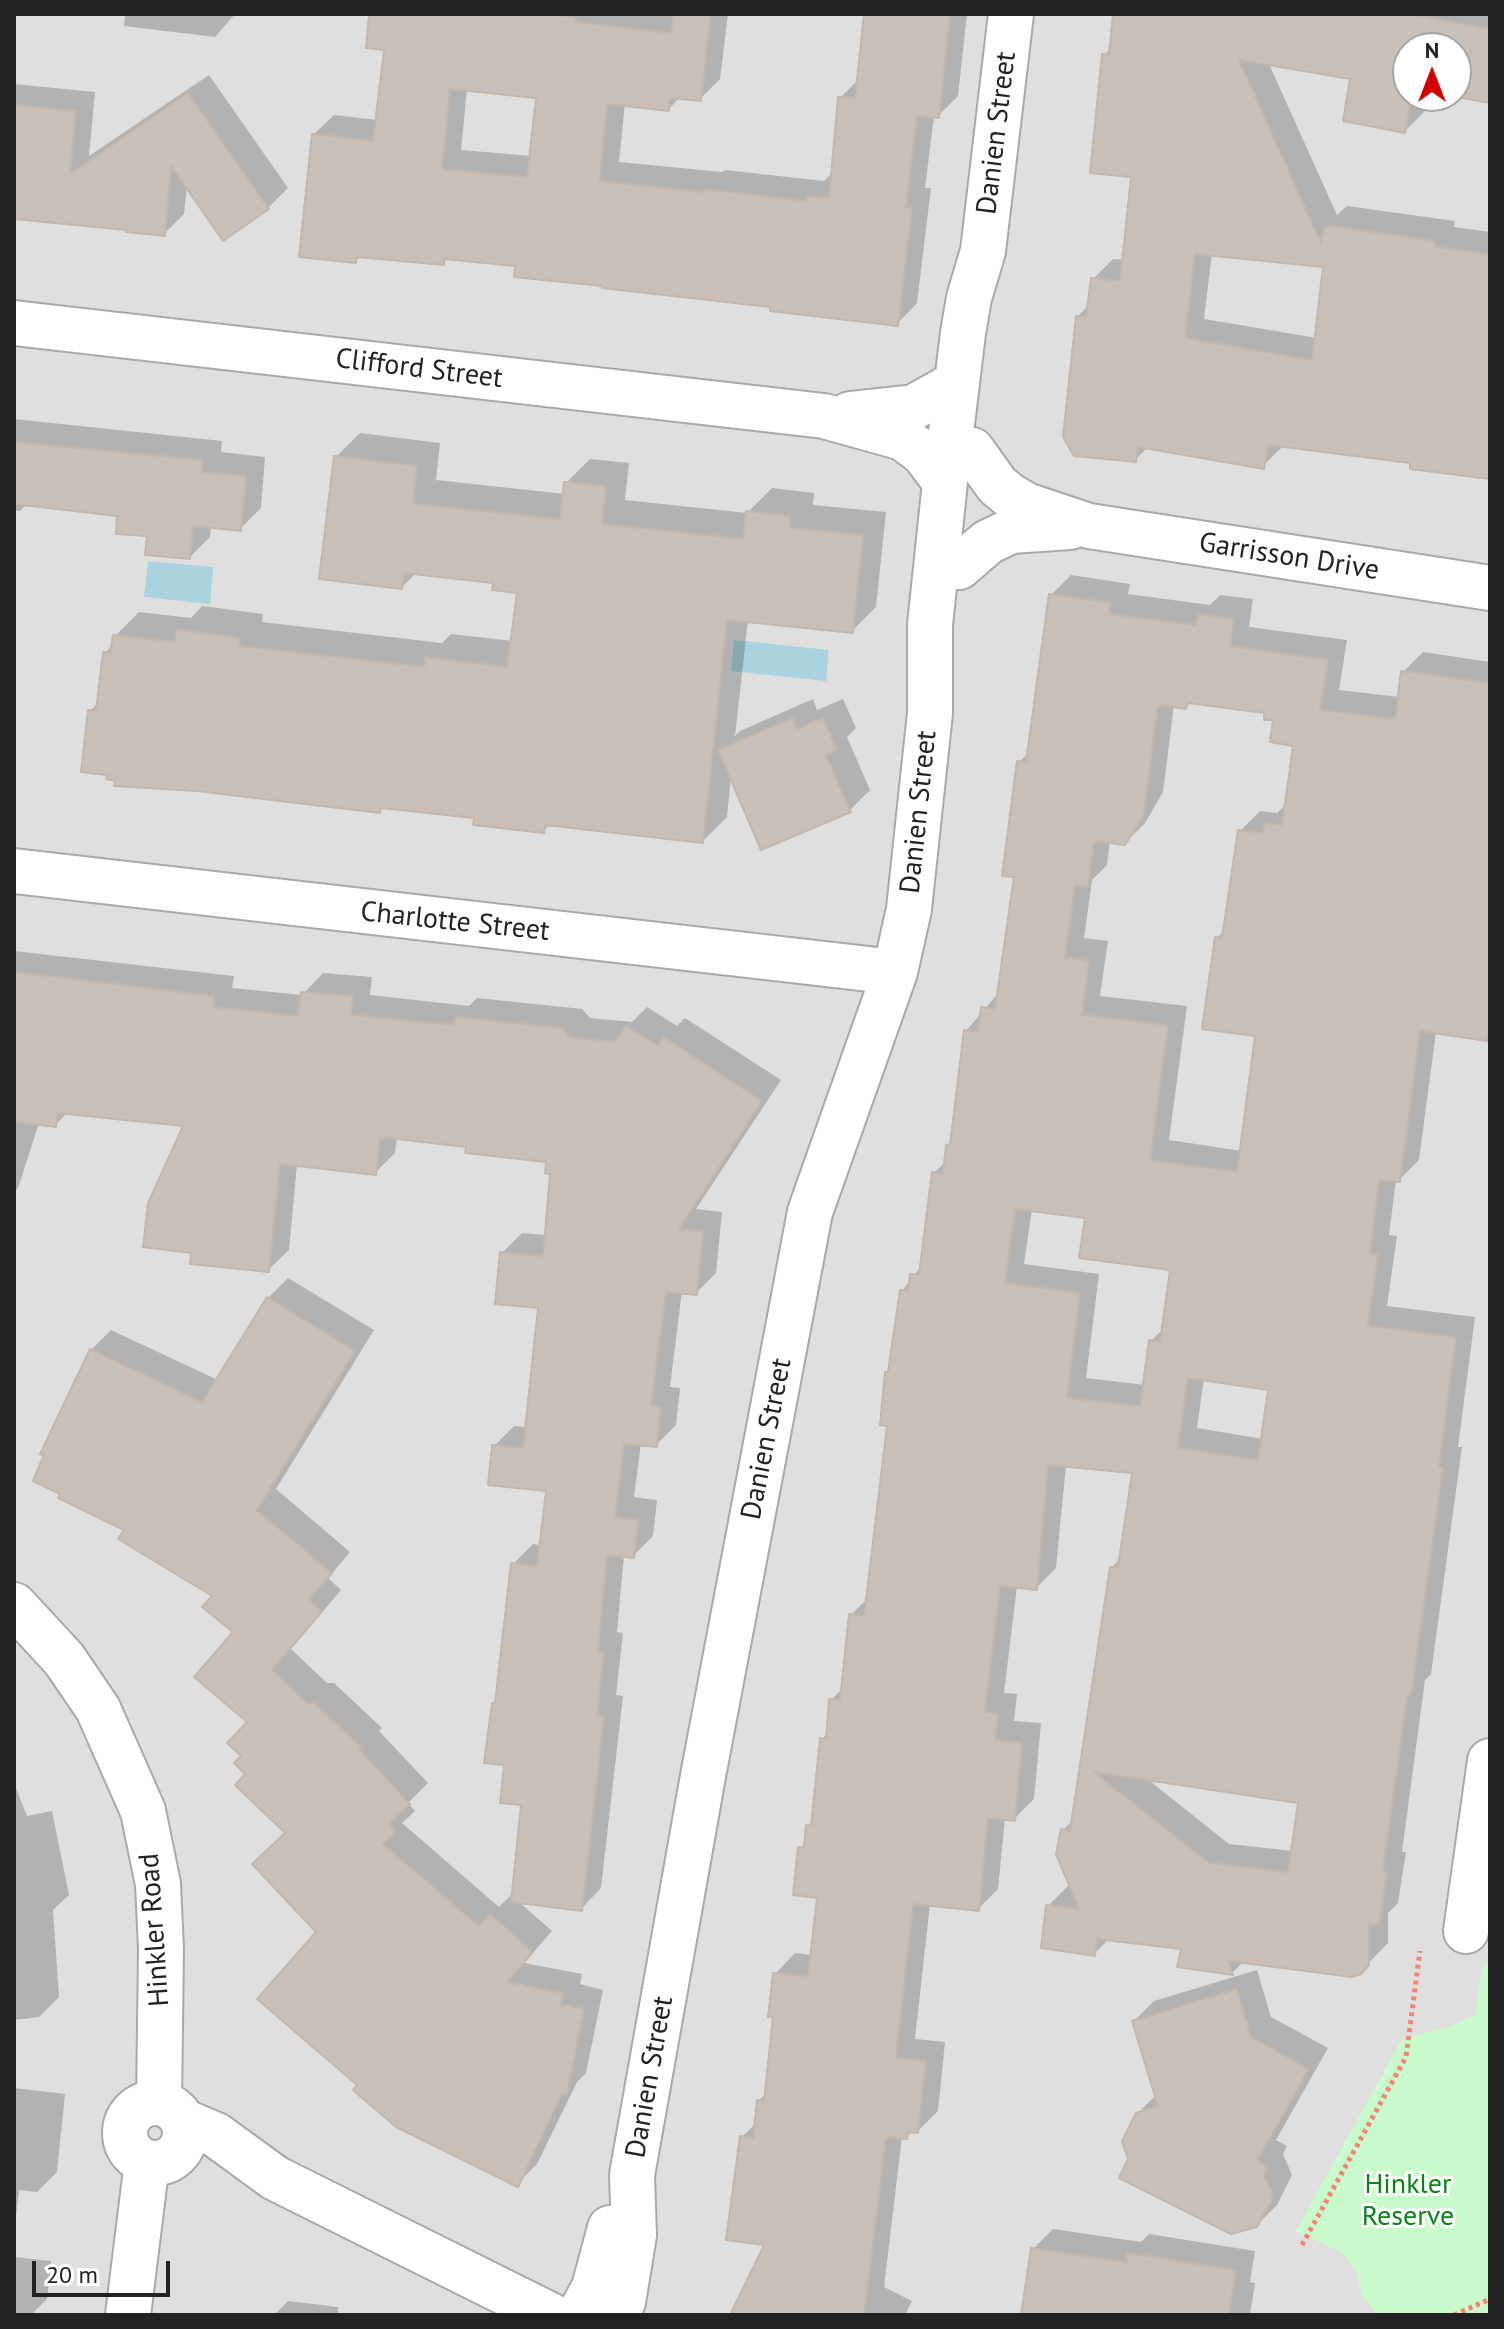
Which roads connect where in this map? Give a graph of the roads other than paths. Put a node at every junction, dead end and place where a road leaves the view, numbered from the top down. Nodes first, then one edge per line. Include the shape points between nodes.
1 (1011, 14) edge
2 (983, 251) junction
3 (14, 323) edge
4 (957, 383) junction
5 (824, 416) junction
6 (958, 466) junction
7 (1089, 526) junction
8 (959, 567) junction
9 (1490, 588) edge
10 (930, 713) junction
11 (14, 871) edge
12 (895, 972) junction
13 (14, 1605) edge
14 (1490, 1761) edge
15 (1466, 1931) dead end
16 (166, 2136) junction
17 (632, 2175) junction
18 (128, 2315) edge
19 (550, 2315) edge
20 (579, 2315) edge
21 (616, 2315) edge

1 - 2 street, Danien Street
2 - 4 street, Danien Street via 969,298
2 - 6 street, Danien Street via 988,303
3 - 5 street, Clifford Street
4 - 5 street, Clifford Street via 909,409
4 - 6 street, Danien Street
5 - 6 street, Clifford Street via 903,438 924,454
6 - 7 street, Garrisson Drive via 1026,505
6 - 8 street, Danien Street
6 - 10 street, Danien Street via 930,625
7 - 8 street, Garrisson Drive via 1011,531 988,542
7 - 9 street, Garrisson Drive
8 - 10 street, Danien Street via 952,629
10 - 12 street, Danien Street via 909,909
11 - 12 street, Charlotte Street
12 - 17 street, Danien Street via 810,1212
13 - 16 street, Hinkler Road via 64,1659 98,1709 143,1811 158,1884
14 - 15 street
16 - 18 street, Hinkler Road
16 - 19 street via 275,2178
17 - 20 street, Danien Street via 610,2227 594,2288
17 - 21 street, Danien Street via 634,2235

